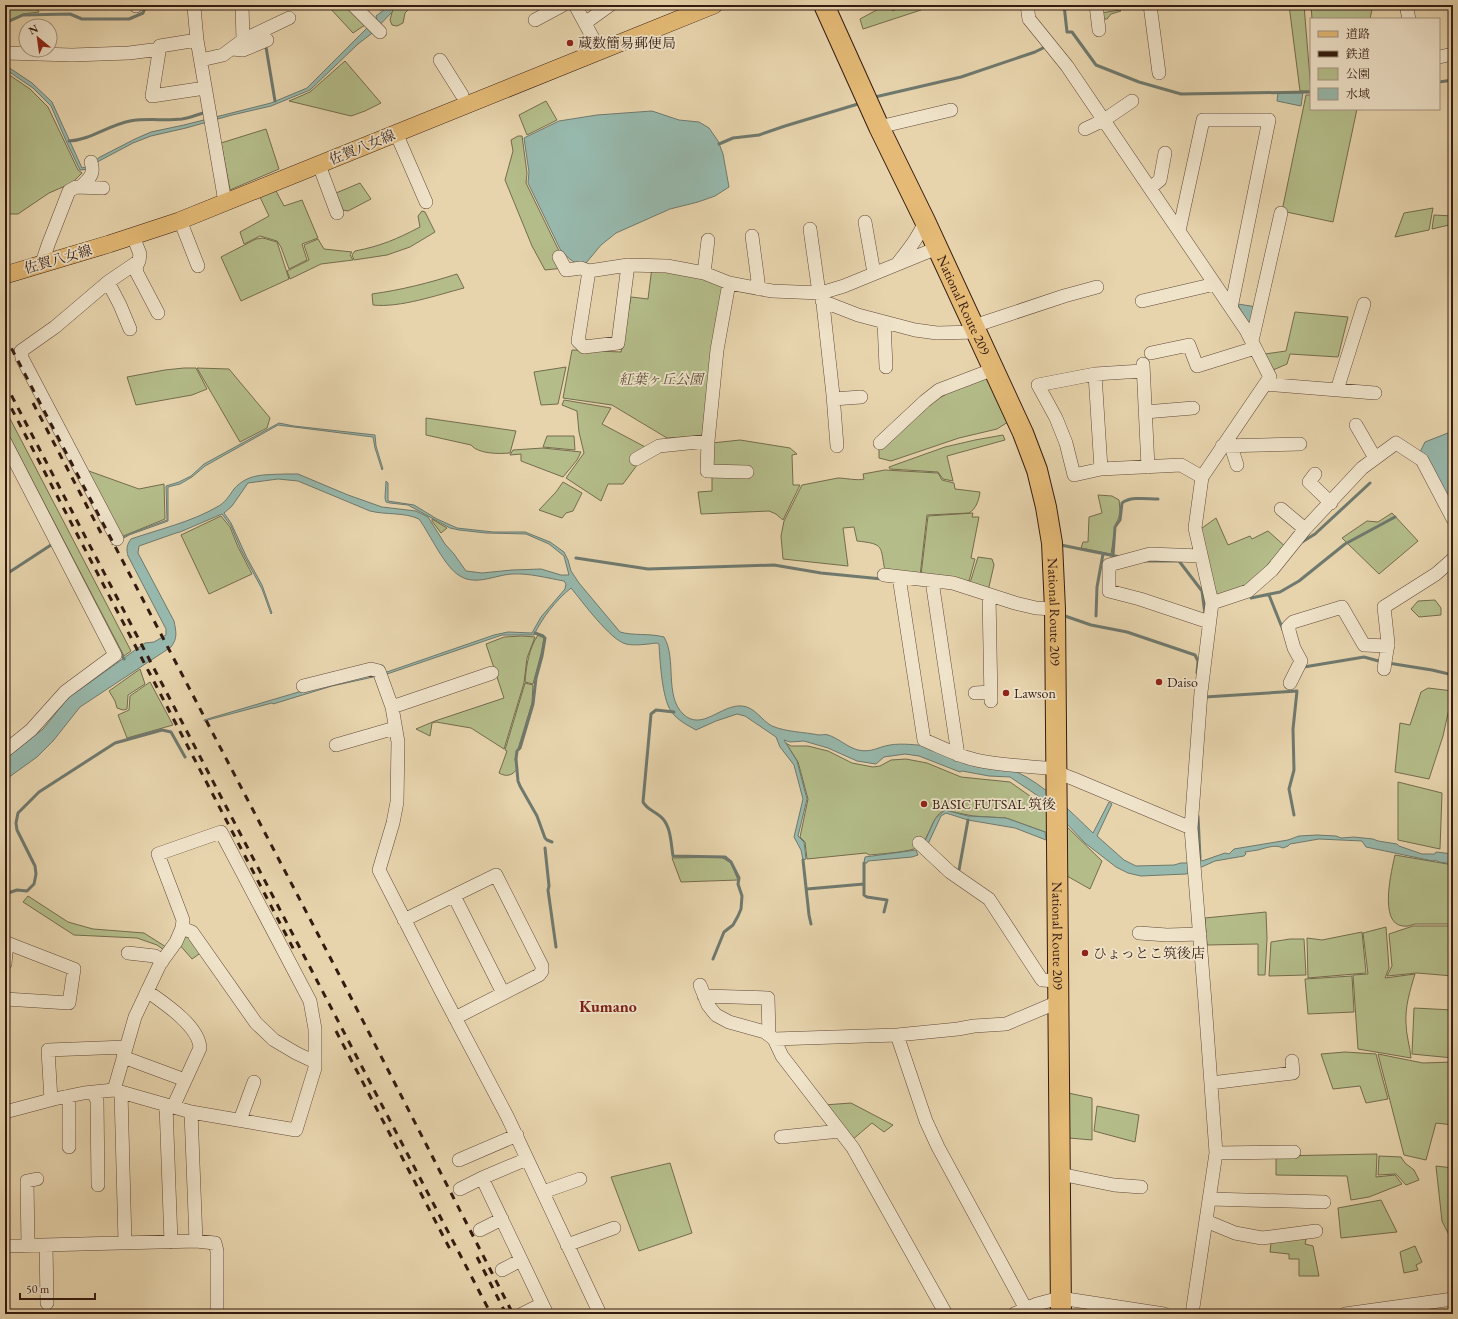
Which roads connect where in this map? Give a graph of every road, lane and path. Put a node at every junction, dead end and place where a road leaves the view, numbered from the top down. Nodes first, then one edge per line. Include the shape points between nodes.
1 (242, 5) edge
2 (354, 5) edge
3 (563, 5) edge
4 (575, 5) edge
5 (610, 5) edge
6 (714, 5) edge
7 (824, 5) edge
8 (1027, 5) edge
9 (1096, 5) edge
10 (1150, 5) edge
11 (1406, 5) edge
12 (194, 7) dead end
13 (289, 18) dead end
14 (1409, 18) edge
15 (536, 20) dead end
16 (585, 23) junction
17 (1099, 30) dead end
18 (380, 32) dead end
19 (197, 40) junction
20 (267, 40) dead end
21 (160, 49) junction
22 (241, 50) junction
23 (600, 51) junction
24 (5, 52) edge
25 (1453, 54) edge
26 (1440, 57) edge
27 (201, 60) junction
28 (440, 60) dead end
29 (1159, 73) dead end
30 (205, 88) junction
31 (462, 95) dead end
32 (1132, 101) dead end
33 (951, 110) dead end
34 (1104, 120) junction
35 (879, 127) junction
36 (1085, 129) dead end
37 (396, 133) junction
38 (1165, 153) dead end
39 (91, 162) dead end
40 (319, 165) junction
41 (81, 187) junction
42 (104, 188) dead end
43 (1150, 188) junction
44 (225, 202) junction
45 (426, 202) dead end
46 (337, 213) dead end
47 (1281, 213) dead end
48 (180, 220) junction
49 (925, 221) junction
50 (866, 222) dead end
51 (810, 229) dead end
52 (1179, 231) junction
53 (133, 236) junction
54 (752, 236) dead end
55 (708, 240) dead end
56 (937, 248) junction
57 (559, 257) dead end
58 (138, 261) junction
59 (42, 263) junction
60 (897, 264) junction
61 (628, 265) junction
62 (198, 266) dead end
63 (589, 271) junction
64 (704, 273) junction
65 (874, 273) junction
66 (5, 275) edge
67 (108, 282) junction
68 (729, 283) junction
69 (1215, 284) junction
70 (1096, 286) dead end
71 (759, 289) junction
72 (821, 296) junction
73 (1142, 300) dead end
74 (1364, 304) dead end
75 (1231, 308) junction
76 (158, 313) dead end
77 (884, 322) junction
78 (130, 329) dead end
79 (975, 329) junction
80 (1254, 345) junction
81 (1151, 353) dead end
82 (886, 367) dead end
83 (994, 369) junction
84 (1095, 374) junction
85 (1265, 384) junction
86 (1338, 390) junction
87 (1375, 393) dead end
88 (861, 398) dead end
89 (834, 399) junction
90 (1192, 408) dead end
91 (1145, 412) junction
92 (1356, 425) dead end
93 (708, 441) junction
94 (5, 442) edge
95 (880, 443) dead end
96 (1300, 444) dead end
97 (837, 446) dead end
98 (1226, 446) junction
99 (1375, 458) junction
100 (636, 459) dead end
101 (1237, 465) dead end
102 (1148, 467) junction
103 (1101, 469) junction
104 (747, 472) dead end
105 (1315, 474) dead end
106 (1202, 477) junction
107 (1331, 502) junction
108 (1281, 509) dead end
109 (1453, 519) edge
110 (1305, 530) junction
111 (117, 539) dead end
112 (1201, 556) junction
113 (1453, 559) edge
114 (884, 575) dead end
115 (899, 577) junction
116 (932, 581) junction
117 (989, 595) junction
118 (1212, 604) junction
119 (1055, 609) junction
120 (1209, 622) junction
121 (1388, 646) junction
122 (1384, 669) dead end
123 (492, 673) dead end
124 (1290, 683) dead end
125 (303, 686) dead end
126 (974, 693) dead end
127 (392, 708) junction
128 (395, 728) junction
129 (336, 745) dead end
130 (5, 751) edge
131 (958, 755) junction
132 (1056, 771) junction
133 (1190, 828) junction
134 (920, 843) dead end
135 (454, 896) junction
136 (404, 920) junction
137 (182, 928) junction
138 (1139, 933) dead end
139 (1200, 934) junction
140 (128, 953) dead end
141 (162, 962) junction
142 (5, 964) edge
143 (1058, 980) junction
144 (147, 991) junction
145 (503, 993) junction
146 (5, 999) edge
147 (1058, 1002) junction
148 (455, 1018) junction
149 (897, 1035) junction
150 (771, 1037) junction
151 (125, 1052) junction
152 (1292, 1061) dead end
153 (315, 1062) junction
154 (185, 1080) junction
155 (254, 1082) dead end
156 (1212, 1083) junction
157 (117, 1091) junction
158 (93, 1093) junction
159 (69, 1096) junction
160 (51, 1100) junction
161 (169, 1106) junction
162 (5, 1112) edge
163 (191, 1112) junction
164 (240, 1120) junction
165 (840, 1131) junction
166 (517, 1135) junction
167 (781, 1137) dead end
168 (69, 1147) dead end
169 (1294, 1152) dead end
170 (1216, 1153) junction
171 (527, 1159) junction
172 (459, 1160) dead end
173 (1060, 1174) junction
174 (482, 1178) junction
175 (37, 1179) dead end
176 (580, 1179) dead end
177 (98, 1185) dead end
178 (1141, 1187) dead end
179 (460, 1189) dead end
180 (543, 1192) junction
181 (1210, 1199) junction
182 (1324, 1202) dead end
183 (502, 1219) junction
184 (1206, 1221) junction
185 (614, 1228) dead end
186 (480, 1230) dead end
187 (1316, 1231) dead end
188 (196, 1241) junction
189 (171, 1242) junction
190 (125, 1243) junction
191 (46, 1245) junction
192 (567, 1245) junction
193 (5, 1246) edge
194 (28, 1246) junction
195 (521, 1260) junction
196 (502, 1270) dead end
197 (1453, 1299) edge
198 (47, 1303) dead end
199 (1061, 1306) edge
200 (545, 1309) edge
201 (1422, 1309) edge
202 (1020, 1311) edge
203 (597, 1313) edge
204 (217, 1314) edge
205 (522, 1314) edge
206 (946, 1314) edge
207 (1164, 1314) edge
208 (1192, 1314) edge
209 (1348, 1314) edge

1 - 22 street
2 - 18 street
3 - 15 street
4 - 16 street
5 - 16 street
6 - 23 main road, 佐賀八女線
7 - 35 highway, National Route 209
8 - 34 street via 1029,19 1068,66
9 - 17 street
10 - 29 street
11 - 14 street
12 - 19 street
13 - 22 street
16 - 23 street
19 - 21 street via 160,46
19 - 27 street
20 - 22 street
21 - 24 street via 72,55
21 - 30 street via 152,96
22 - 27 street
23 - 37 main road, 佐賀八女線
25 - 26 street
27 - 30 street
28 - 31 street
30 - 44 street
32 - 34 street
33 - 35 street
34 - 36 street
34 - 43 street
35 - 49 highway, National Route 209
37 - 40 main road, 佐賀八女線
37 - 45 street
38 - 43 street via 1160,180
39 - 41 street via 91,176
40 - 44 main road, 佐賀八女線
40 - 46 street
41 - 42 street
41 - 59 street via 69,191
43 - 52 street
44 - 48 main road, 佐賀八女線
47 - 80 street
48 - 53 main road, 佐賀八女線
48 - 62 street
49 - 56 highway, National Route 209
49 - 60 street via 914,242
50 - 65 street
51 - 72 street
52 - 69 street
52 - 75 street via 1203,120 1269,120
53 - 58 street via 140,254
53 - 59 main road, 佐賀八女線
54 - 71 street
55 - 64 street
56 - 60 street
56 - 79 highway, National Route 209
57 - 63 street via 566,270 581,268
58 - 67 street
58 - 76 street via 137,272
59 - 66 main road, 佐賀八女線
60 - 65 street
61 - 63 street
61 - 63 street via 618,343 584,347 578,341
61 - 64 street via 667,266
64 - 68 street
65 - 72 street
67 - 78 street
67 - 111 street via 55,327 21,351 22,358
68 - 71 street
68 - 93 street via 717,350
69 - 73 street
69 - 75 street
70 - 79 street
71 - 72 street
72 - 77 street via 858,315
72 - 89 street
74 - 86 street
75 - 80 street
77 - 79 street via 937,333
77 - 82 street
79 - 83 highway, National Route 209
80 - 81 street via 1197,366 1189,345
80 - 85 street via 1270,377
83 - 95 street via 939,390
83 - 119 highway, National Route 209 via 1037,470 1052,544
84 - 91 street via 1142,367
84 - 103 street
84 - 103 street via 1038,385 1066,443 1074,475
85 - 86 street
85 - 98 street
86 - 87 street
88 - 89 street
89 - 97 street
90 - 91 street
91 - 102 street
92 - 99 street
93 - 100 street via 659,446
93 - 104 street via 707,471
94 - 130 street via 115,655 65,692 31,730
96 - 98 street
98 - 101 street
98 - 106 street
99 - 107 street via 1362,468
99 - 109 street via 1396,443 1422,460
102 - 103 street
102 - 106 street via 1181,465
105 - 107 street via 1309,482
106 - 112 street via 1195,528
107 - 110 street
108 - 110 street
110 - 118 street via 1272,570 1248,591
112 - 118 street
112 - 120 street via 1150,554 1109,565 1109,591
113 - 121 street via 1436,574 1384,608
114 - 115 street
115 - 116 street
115 - 131 street via 924,740
116 - 117 street via 952,583
116 - 131 street
117 - 119 street via 1036,608
117 - 126 street via 991,696
118 - 120 street
119 - 132 highway, National Route 209
120 - 133 street
121 - 122 street
121 - 124 street via 1364,645 1342,607 1293,622 1288,627 1301,661
123 - 127 street
125 - 127 street via 371,669 379,671
127 - 128 street
128 - 129 street
128 - 136 street via 398,742 397,802 394,823 379,870
131 - 132 street
132 - 133 street
132 - 143 highway, National Route 209
133 - 139 street
134 - 143 street via 950,872 989,899 1042,980
135 - 136 street
135 - 145 street
135 - 145 street via 496,875 542,966 539,975
136 - 148 street
137 - 141 street
137 - 153 street via 192,932 256,1023 274,1040
137 - 153 street via 183,920 158,854 221,832 310,1001 315,1029
138 - 139 street
139 - 156 street
140 - 141 street via 155,956
141 - 144 street
142 - 146 street via 7,943 74,969 69,1003
143 - 147 highway, National Route 209
144 - 151 street via 135,1017
144 - 154 street via 180,1016 200,1042 200,1048
145 - 148 street
147 - 149 street via 1006,1024
147 - 173 highway, National Route 209
148 - 166 street
149 - 150 street
149 - 202 street via 926,1121
150 - 150 street via 768,998 702,990 708,1005 716,1015 729,1022 765,1032
150 - 165 street via 782,1056
151 - 154 street
151 - 157 street
151 - 160 street via 48,1050
152 - 156 street via 1292,1073
153 - 164 street via 296,1130
154 - 161 street
155 - 164 street
156 - 170 street
157 - 158 street
157 - 161 street
157 - 190 street
158 - 159 street
158 - 177 street via 97,1100
159 - 160 street
159 - 168 street
160 - 162 street
161 - 163 street
161 - 189 street
163 - 164 street
163 - 188 street
165 - 167 street
165 - 206 street via 863,1164
166 - 171 street
166 - 172 street
169 - 170 street
170 - 181 street
171 - 174 street
171 - 180 street
173 - 178 street via 1114,1185
173 - 199 highway, National Route 209
174 - 179 street
174 - 183 street
175 - 194 street via 27,1180
176 - 180 street
180 - 192 street
181 - 182 street
181 - 184 street
183 - 186 street
183 - 195 street
184 - 187 street via 1235,1233 1262,1238
184 - 208 street
185 - 192 street
188 - 189 street
188 - 204 street via 215,1243 218,1251
189 - 190 street
190 - 191 street
191 - 194 street
191 - 198 street
192 - 203 street
193 - 194 street
195 - 196 street
195 - 200 street
197 - 201 street
199 - 202 street via 1037,1304
199 - 207 street
200 - 205 street
201 - 209 street

